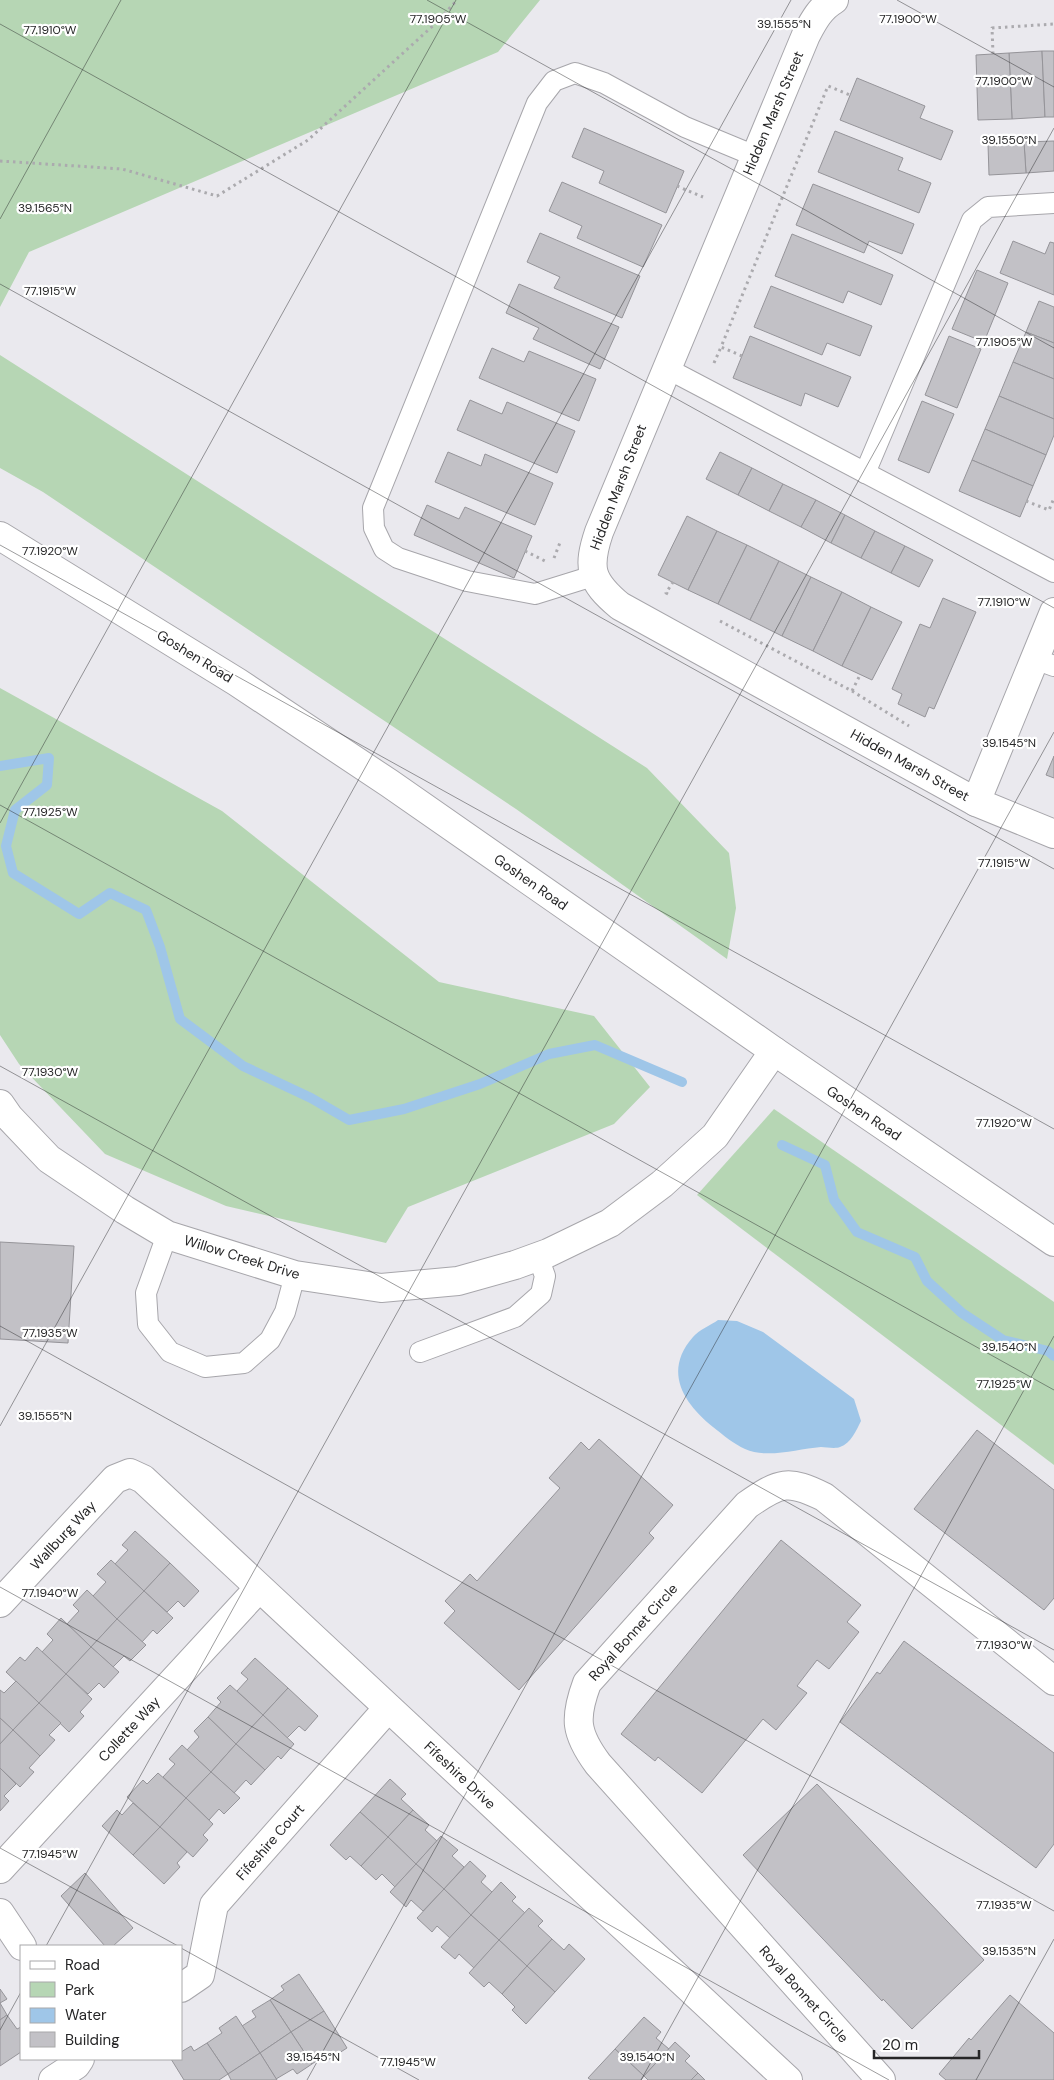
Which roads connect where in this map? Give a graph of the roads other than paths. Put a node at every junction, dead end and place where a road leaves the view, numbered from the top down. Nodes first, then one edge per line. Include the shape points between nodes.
1 (834, 0) edge
2 (755, 156) junction
3 (1054, 204) edge
4 (666, 368) junction
5 (865, 474) junction
6 (0, 536) edge
7 (1054, 572) edge
8 (593, 576) junction
9 (1054, 612) edge
10 (1045, 662) edge
11 (976, 802) junction
12 (1054, 834) edge
13 (774, 1051) junction
14 (0, 1104) edge
15 (167, 1235) junction
16 (1054, 1242) edge
17 (538, 1257) junction
18 (295, 1275) junction
19 (420, 1352) dead end
20 (130, 1473) joint
21 (259, 1588) junction
22 (0, 1603) edge
23 (1054, 1681) edge
24 (388, 1708) junction
25 (0, 1870) edge
26 (0, 1913) edge
27 (21, 1945) edge
28 (182, 1987) edge
29 (79, 2060) edge
30 (53, 2080) edge
31 (788, 2080) edge
32 (881, 2080) edge

1 - 2 street, Hidden Marsh Street via 816,16 806,35
2 - 4 street, Hidden Marsh Street
2 - 8 lane via 685,128 604,83 575,73 554,81 537,103 373,508 374,528 384,549 398,558 467,581 535,594
3 - 5 lane via 988,207 972,220
4 - 5 lane
4 - 8 street, Hidden Marsh Street via 599,532 592,554
5 - 7 lane
6 - 13 street, Goshen Road via 229,677 381,778
8 - 11 street, Hidden Marsh Street via 605,594 620,606
9 - 10 street
10 - 11 street
11 - 12 street, Hidden Marsh Street
13 - 16 street, Goshen Road
13 - 17 street, Willow Creek Drive via 715,1136 662,1184 610,1223
14 - 15 street, Willow Creek Drive via 49,1159
15 - 18 street, Willow Creek Drive
15 - 18 lane via 146,1293 148,1324 170,1352 205,1367 244,1363 270,1340 285,1312
17 - 18 street, Willow Creek Drive via 458,1281 381,1288
17 - 19 lane via 545,1276 541,1294 516,1317
20 - 21 street, Fifeshire Drive via 143,1479
20 - 22 street, Wallburg Way via 115,1479
21 - 24 street, Fifeshire Drive
21 - 25 street, Collette Way
23 - 32 street, Royal Bonnet Circle via 824,1497 802,1486 782,1485 748,1505 587,1683 579,1705 578,1722 585,1746 598,1764
24 - 28 street, Fifeshire Court via 214,1906 200,1975
24 - 31 street, Fifeshire Drive
26 - 27 street
29 - 30 street

